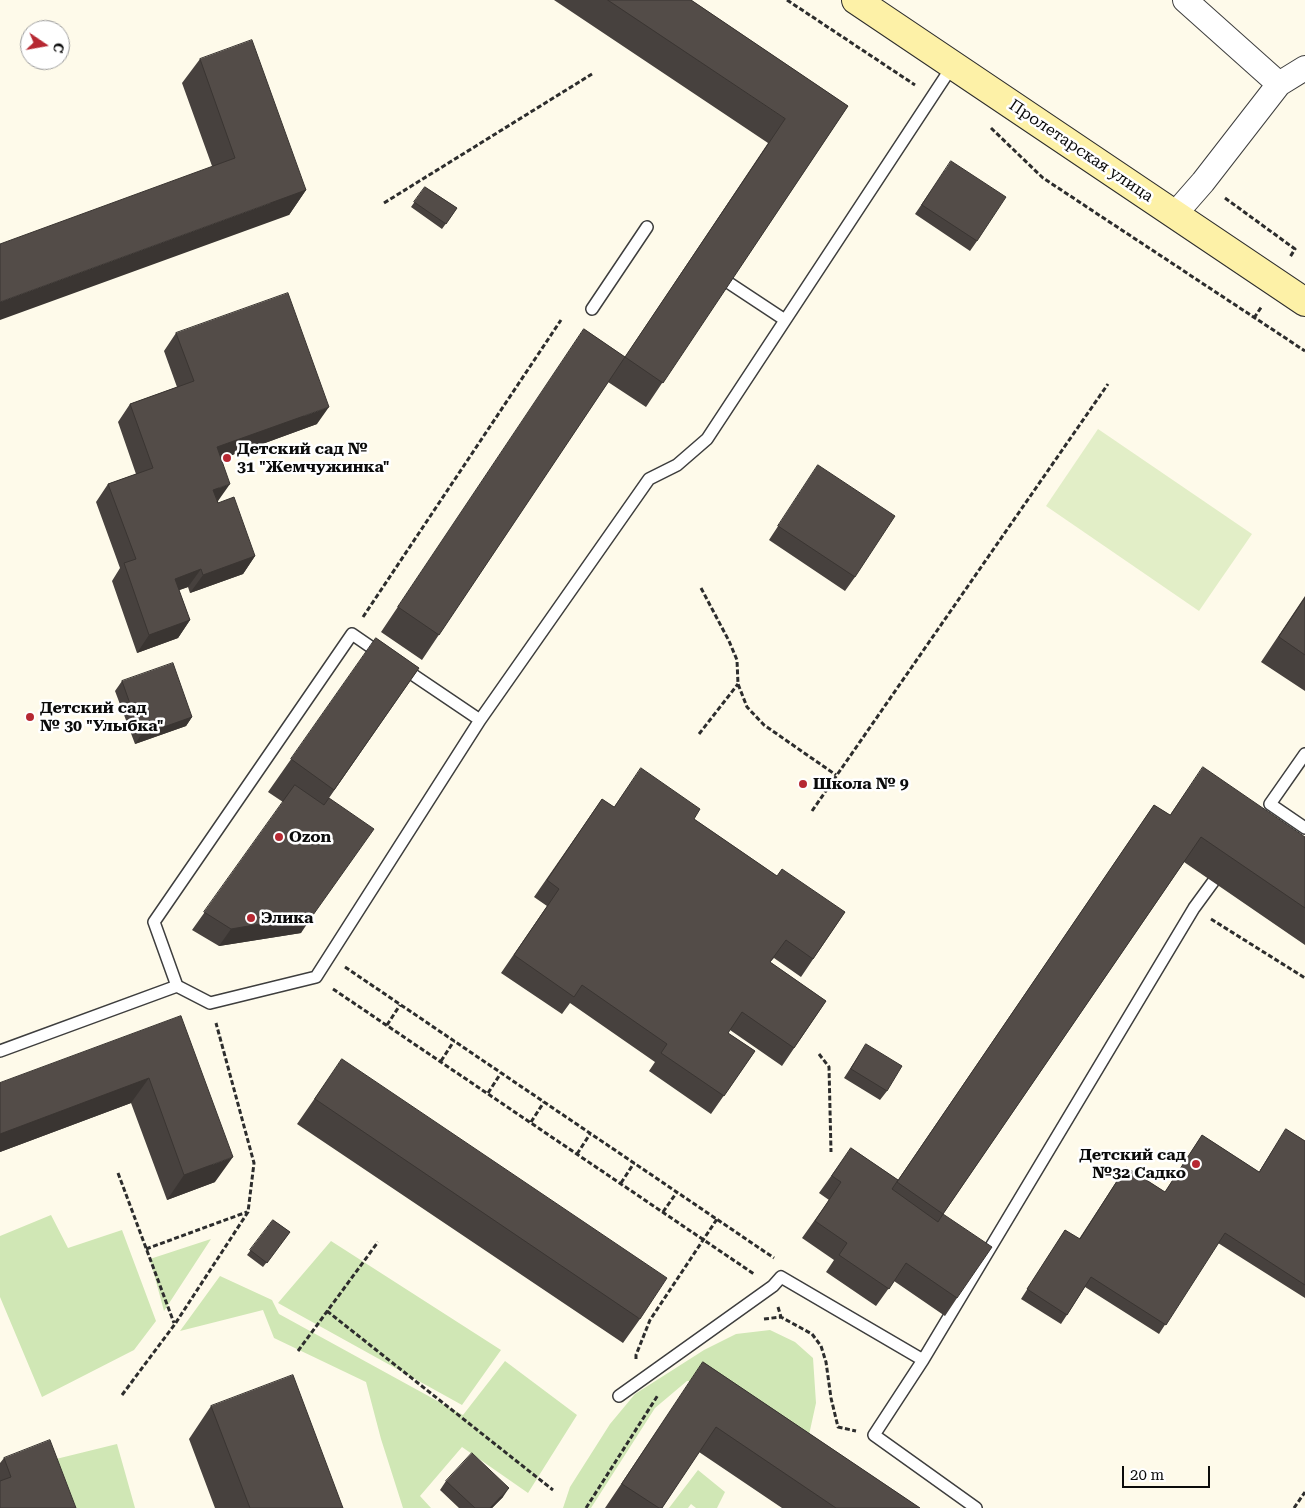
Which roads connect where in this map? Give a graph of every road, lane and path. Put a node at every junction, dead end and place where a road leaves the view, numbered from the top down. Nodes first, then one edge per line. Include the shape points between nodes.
1 (787, 0) edge
2 (856, 0) edge
3 (1185, 0) edge
4 (953, 65) junction
5 (1305, 68) edge
6 (592, 74) dead end
7 (1279, 84) junction
8 (932, 96) junction
9 (985, 122) dead end
10 (384, 202) dead end
11 (1175, 214) junction
12 (647, 227) dead end
13 (729, 283) edge
14 (1305, 302) edge
15 (592, 309) dead end
16 (561, 320) dead end
17 (785, 320) junction
18 (1305, 352) edge
19 (1108, 384) dead end
20 (701, 588) dead end
21 (352, 634) junction
22 (738, 684) junction
23 (480, 720) junction
24 (699, 734) dead end
25 (1305, 754) edge
26 (836, 775) junction
27 (812, 811) dead end
28 (1305, 828) edge
29 (1213, 882) edge
30 (1194, 908) junction
31 (1305, 978) edge
32 (364, 980) dead end
33 (177, 986) junction
34 (350, 1000) dead end
35 (210, 1003) junction
36 (400, 1005) junction
37 (387, 1024) junction
38 (454, 1041) junction
39 (0, 1051) edge
40 (819, 1054) dead end
41 (441, 1061) junction
42 (501, 1073) junction
43 (488, 1093) junction
44 (544, 1102) junction
45 (531, 1122) junction
46 (590, 1134) junction
47 (831, 1152) dead end
48 (577, 1154) junction
49 (634, 1163) junction
50 (118, 1173) dead end
51 (621, 1183) junction
52 (677, 1192) junction
53 (248, 1212) junction
54 (663, 1212) junction
55 (717, 1219) junction
56 (702, 1239) junction
57 (378, 1242) dead end
58 (146, 1249) junction
59 (776, 1259) dead end
60 (773, 1286) junction
61 (327, 1311) junction
62 (781, 1317) junction
63 (175, 1324) junction
64 (757, 1324) dead end
65 (298, 1351) dead end
66 (923, 1360) junction
67 (639, 1382) junction
68 (662, 1388) dead end
69 (122, 1396) dead end
70 (619, 1396) dead end
71 (874, 1435) junction
72 (553, 1490) dead end
73 (1305, 1492) edge
74 (586, 1508) edge
75 (976, 1508) edge
76 (1294, 1508) edge

1 - 8 path
2 - 4 street, Пролетарская улица
3 - 7 street
4 - 8 lane
4 - 11 street, Пролетарская улица
5 - 7 street
6 - 10 path
7 - 11 street
8 - 17 lane
9 - 18 path via 1043,178
11 - 14 street, Пролетарская улица
12 - 15 lane
13 - 17 lane
16 - 21 path
17 - 23 lane via 707,438 677,465 648,479
19 - 26 path
20 - 22 path via 737,660
21 - 23 lane
21 - 33 lane via 154,922
22 - 24 path
22 - 26 path via 747,707 764,725
23 - 35 lane via 316,977
25 - 28 lane via 1270,804
26 - 27 path
29 - 30 lane
30 - 31 path
30 - 66 lane
32 - 36 path
33 - 35 lane
33 - 39 lane
34 - 37 path
35 - 53 path via 254,1163
36 - 37 path
36 - 38 path
37 - 41 path
38 - 41 path
38 - 42 path
40 - 47 path via 829,1067
41 - 43 path
42 - 43 path
42 - 44 path
43 - 45 path
44 - 45 path
44 - 46 path
45 - 48 path
46 - 48 path
46 - 49 path
48 - 51 path
49 - 51 path
49 - 52 path
50 - 58 path
51 - 54 path
52 - 54 path
52 - 55 path
53 - 58 path
53 - 63 path
54 - 56 path
55 - 56 path
55 - 59 path
56 - 60 path
56 - 67 path via 650,1320 636,1355
57 - 61 path
58 - 63 path
60 - 62 path
60 - 66 lane via 780,1277
60 - 67 lane
61 - 65 path
61 - 72 path
62 - 64 path via 765,1318
62 - 71 path via 812,1334 821,1346 838,1427
63 - 69 path
66 - 71 lane
67 - 70 lane
68 - 74 path
71 - 75 lane
73 - 76 path

